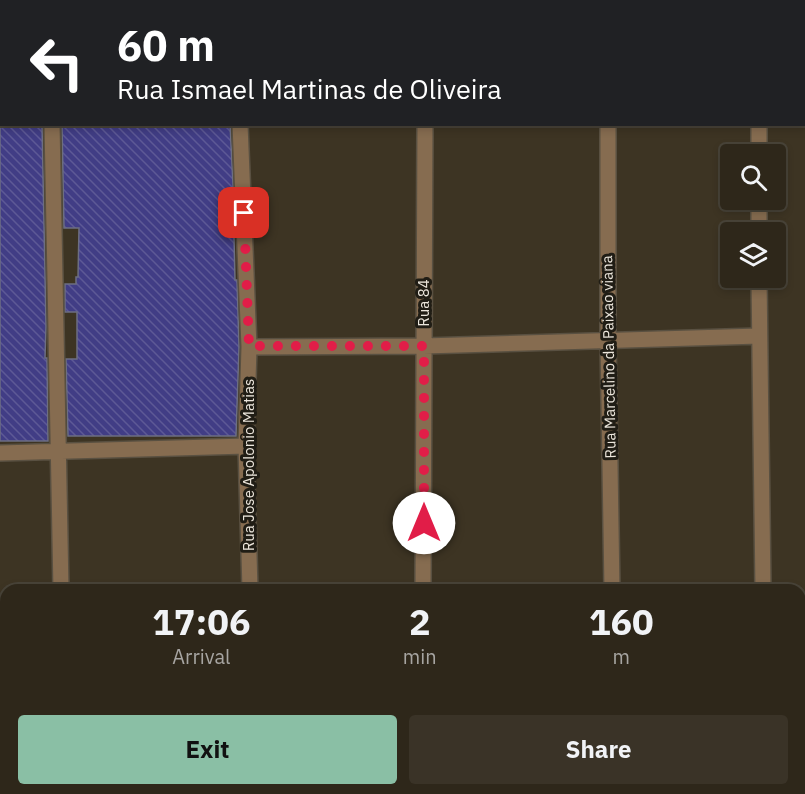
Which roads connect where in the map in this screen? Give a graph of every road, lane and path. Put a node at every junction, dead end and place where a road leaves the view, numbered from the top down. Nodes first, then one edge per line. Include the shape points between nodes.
1 (52, 126) edge
2 (240, 126) edge
3 (424, 126) edge
4 (608, 126) edge
5 (759, 126) edge
6 (759, 144) edge
7 (759, 288) edge
8 (759, 336) junction
9 (608, 340) junction
10 (249, 346) junction
11 (424, 346) junction
12 (246, 446) junction
13 (58, 451) junction
14 (0, 453) edge
15 (61, 584) edge
16 (250, 584) edge
17 (423, 584) edge
18 (612, 584) edge
19 (763, 584) edge

1 - 13 street
2 - 10 street, Rua Jose Apolonio Matias
3 - 11 street, Rua 84
4 - 9 street, Rua Marcelino da Paixao viana
5 - 6 street
7 - 8 street
8 - 9 street
8 - 19 street
9 - 11 street
9 - 18 street, Rua Marcelino da Paixao viana
10 - 11 street
10 - 12 street, Rua Jose Apolonio Matias
11 - 17 street, Rua 84
12 - 13 street
12 - 16 street, Rua Jose Apolonio Matias
13 - 14 street
13 - 15 street

